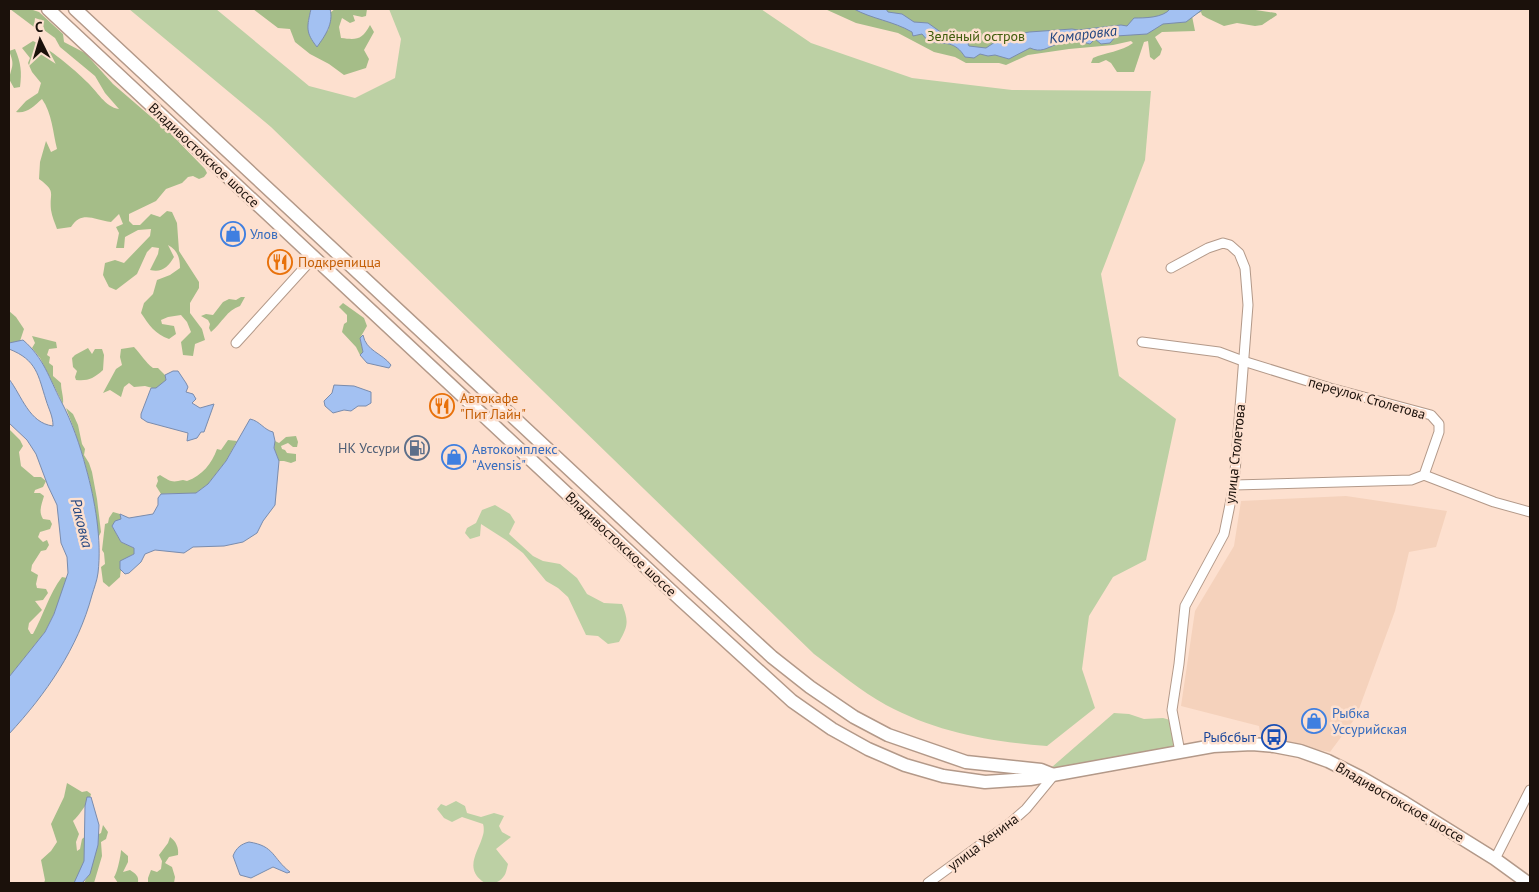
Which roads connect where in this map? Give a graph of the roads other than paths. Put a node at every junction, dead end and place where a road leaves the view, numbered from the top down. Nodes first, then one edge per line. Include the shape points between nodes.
1 (48, 9) edge
2 (76, 9) edge
3 (97, 29) junction
4 (83, 41) junction
5 (314, 257) junction
6 (1171, 268) dead end
7 (1142, 342) dead end
8 (236, 343) dead end
9 (1244, 361) junction
10 (1424, 475) junction
11 (1234, 485) junction
12 (1530, 512) edge
13 (786, 668) junction
14 (773, 683) junction
15 (1180, 752) junction
16 (1054, 775) junction
17 (1530, 790) edge
18 (1495, 859) junction
19 (928, 883) edge
20 (1528, 883) edge

1 - 4 highway, Владивостокское шоссе
2 - 3 highway, Владивостокское шоссе
3 - 4 highway via 92,38
3 - 13 highway, Владивостокское шоссе
4 - 5 highway, Владивостокское шоссе
5 - 8 street
5 - 14 highway, Владивостокское шоссе
6 - 9 street, улица Столетова via 1223,243 1239,254 1245,268 1248,299
7 - 9 street, переулок Столетова via 1220,352
9 - 10 street, переулок Столетова via 1431,415 1439,424 1439,432
9 - 11 street, улица Столетова
10 - 11 street via 1412,480
10 - 12 street
11 - 15 street, улица Столетова via 1224,534 1186,606 1172,710
13 - 14 highway via 786,680
13 - 16 highway, Владивостокское шоссе via 854,717 888,735 966,762 1040,770
14 - 16 highway, Владивостокское шоссе via 792,701 832,729 905,765 943,776 985,782
15 - 16 highway, Владивостокское шоссе
15 - 18 highway, Владивостокское шоссе via 1252,744 1300,751 1360,777
16 - 19 street, улица Хенина via 1009,824
17 - 18 street
18 - 20 highway, Владивостокское шоссе

